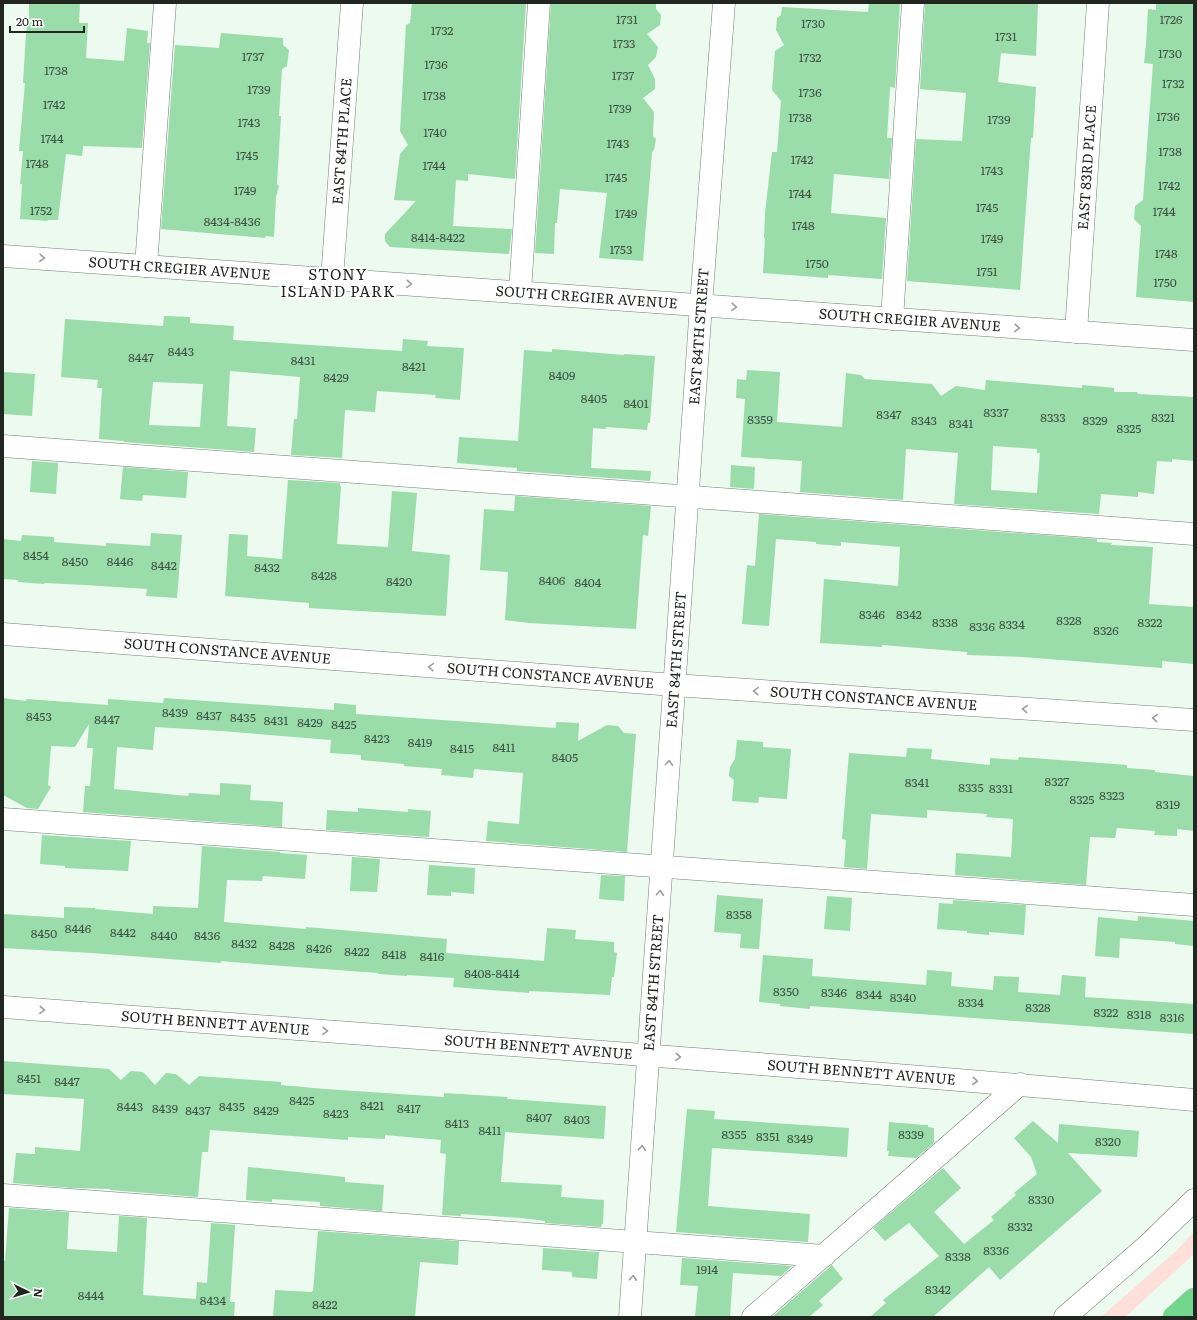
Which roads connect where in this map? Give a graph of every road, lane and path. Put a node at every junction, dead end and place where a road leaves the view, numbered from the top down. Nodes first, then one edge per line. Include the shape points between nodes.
1 (165, 3) edge
2 (352, 3) edge
3 (539, 3) edge
4 (724, 3) edge
5 (913, 3) edge
6 (1098, 3) edge
7 (3, 256) edge
8 (146, 266) junction
9 (332, 279) junction
10 (520, 292) junction
11 (701, 305) junction
12 (892, 319) junction
13 (1076, 332) junction
14 (1194, 340) edge
15 (3, 446) edge
16 (688, 496) junction
17 (1194, 534) edge
18 (3, 634) edge
19 (674, 685) junction
20 (1194, 720) edge
21 (3, 818) edge
22 (662, 866) junction
23 (1194, 905) edge
24 (3, 1007) edge
25 (649, 1055) junction
26 (1020, 1084) junction
27 (1194, 1100) edge
28 (3, 1194) edge
29 (1194, 1200) edge
30 (636, 1242) junction
31 (824, 1256) junction
32 (1194, 1299) edge
33 (630, 1317) edge
34 (753, 1317) edge
35 (1065, 1317) edge
36 (1174, 1317) edge

1 - 8 street
2 - 9 street, EAST 84TH PLACE
3 - 10 street
4 - 11 street, EAST 84TH STREET
5 - 12 street
6 - 13 street, EAST 83RD PLACE
7 -> 8 street, SOUTH CREGIER AVENUE
8 - 9 street, SOUTH CREGIER AVENUE
9 -> 10 street, SOUTH CREGIER AVENUE
10 - 11 street, SOUTH CREGIER AVENUE
11 -> 12 street, SOUTH CREGIER AVENUE
11 - 16 street, EAST 84TH STREET
12 -> 13 street, SOUTH CREGIER AVENUE
13 - 14 street, SOUTH CREGIER AVENUE
15 - 16 street
16 - 17 street
16 - 19 street, EAST 84TH STREET
19 -> 18 street, SOUTH CONSTANCE AVENUE
20 -> 19 street, SOUTH CONSTANCE AVENUE
22 -> 19 street, EAST 84TH STREET
21 - 22 street
22 - 23 street
25 -> 22 street, EAST 84TH STREET
24 -> 25 street, SOUTH BENNETT AVENUE
25 -> 26 street, SOUTH BENNETT AVENUE
30 -> 25 street, EAST 84TH STREET
26 - 27 street, SOUTH BENNETT AVENUE
26 - 31 street
28 - 30 street
29 - 35 street
30 - 31 street
33 -> 30 street, EAST 84TH STREET
31 - 34 street
32 - 36 highway

